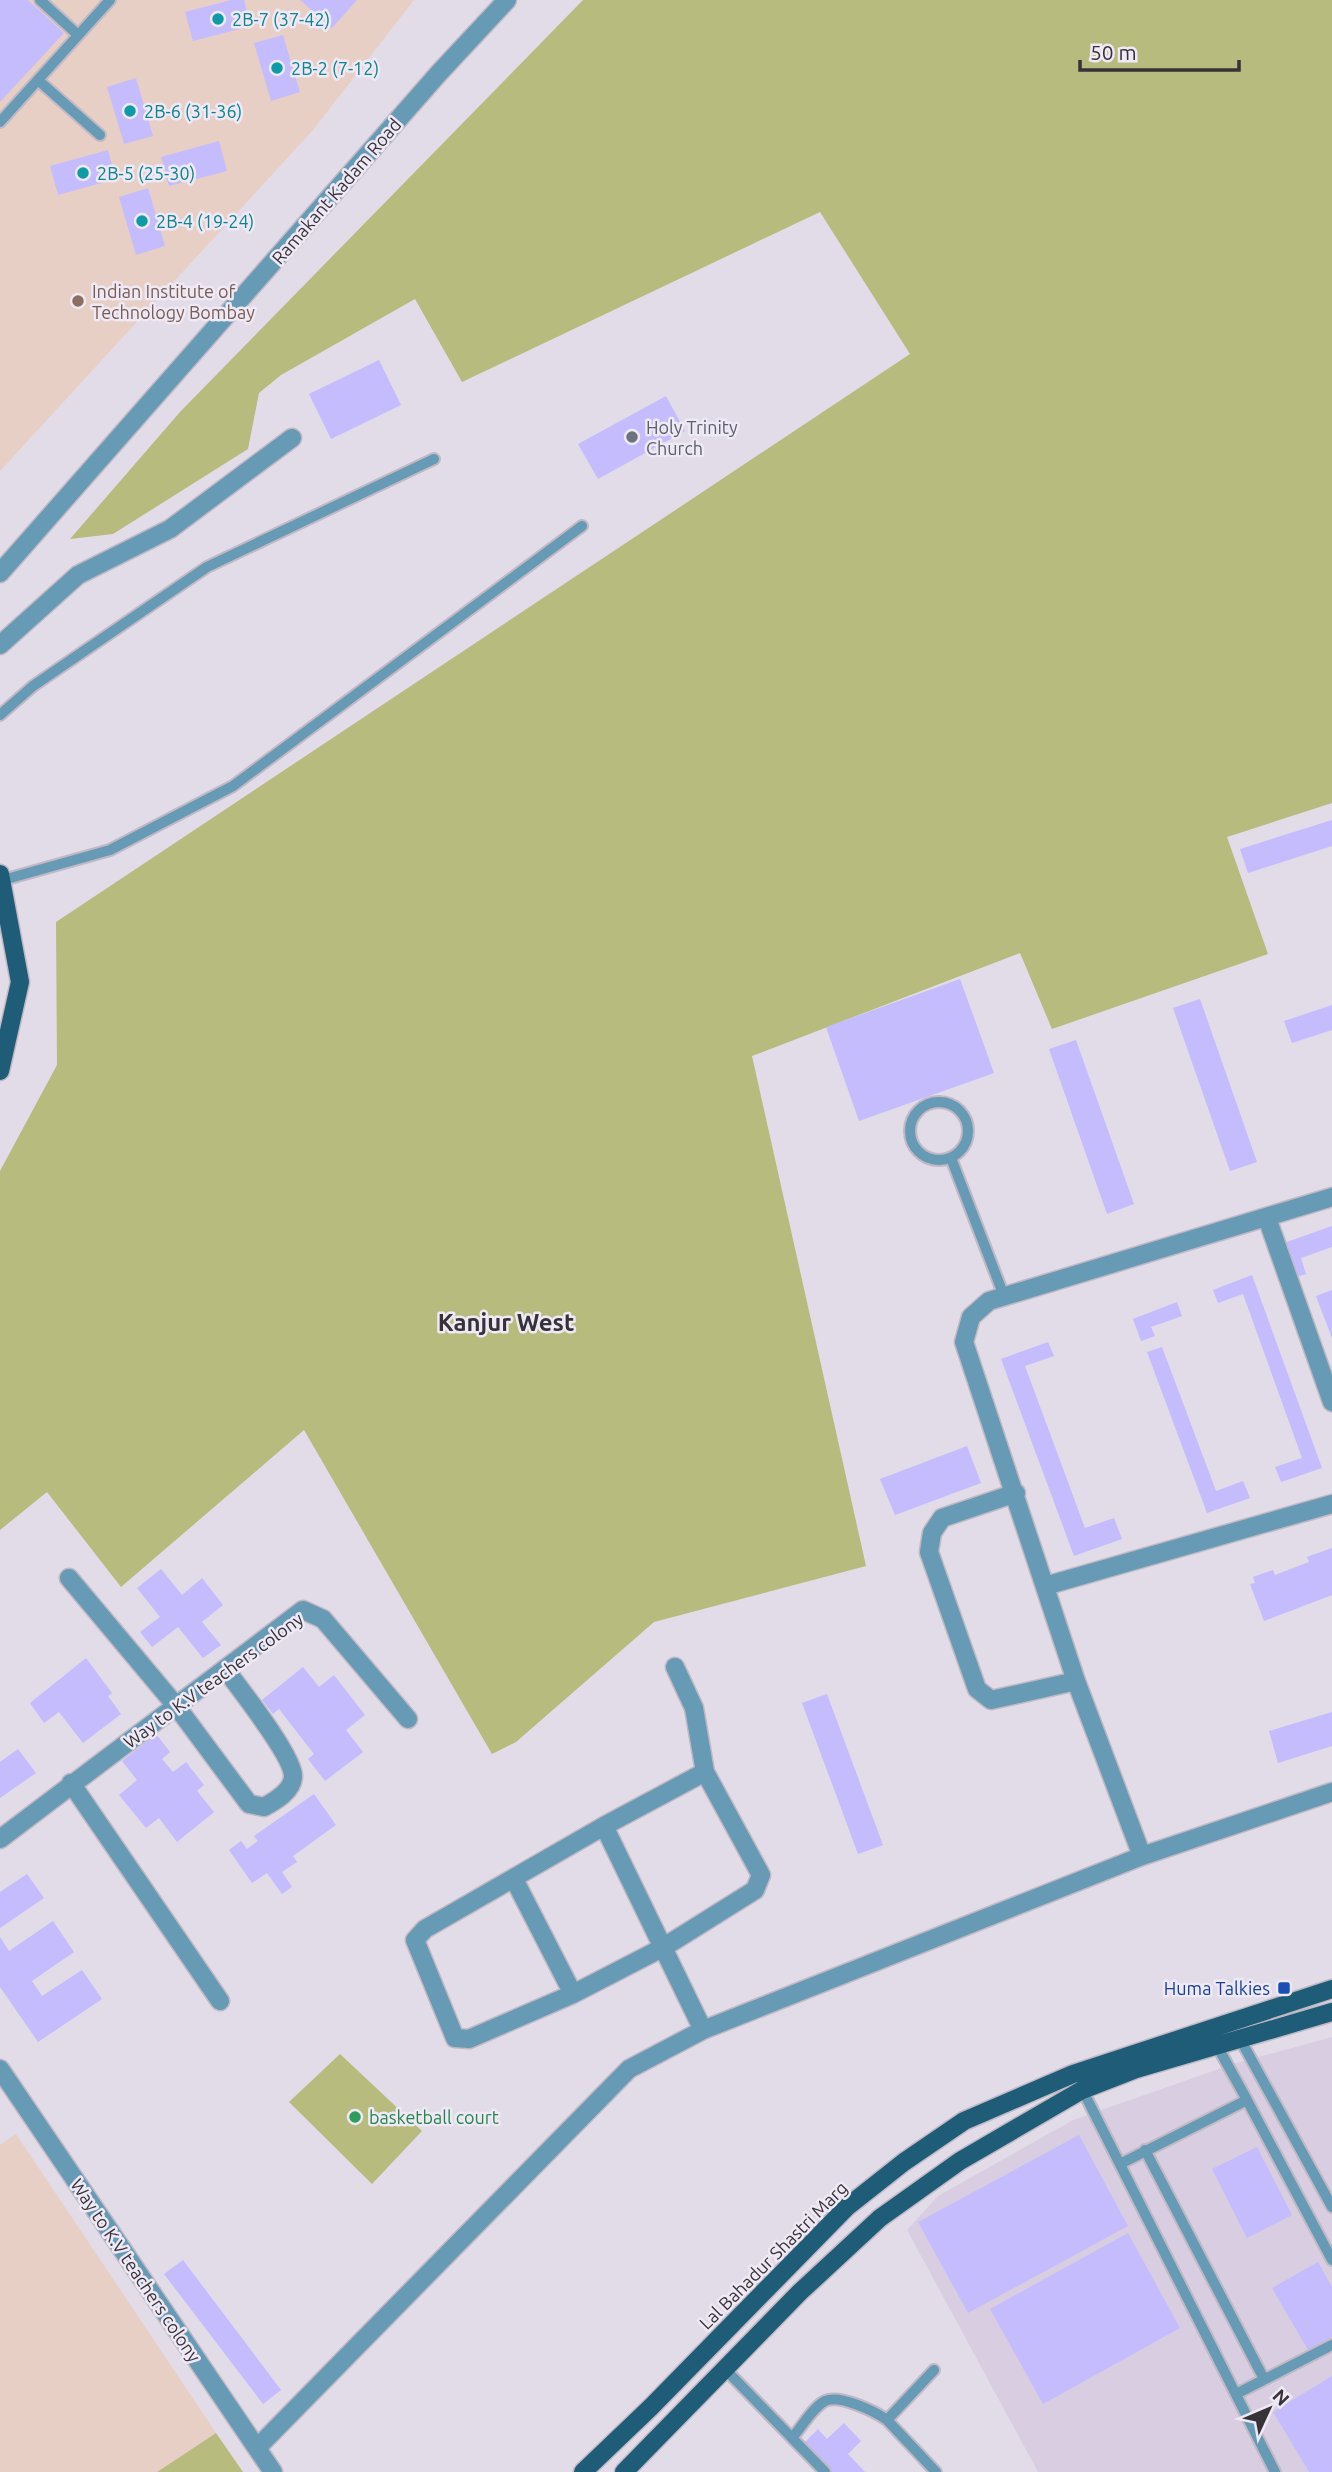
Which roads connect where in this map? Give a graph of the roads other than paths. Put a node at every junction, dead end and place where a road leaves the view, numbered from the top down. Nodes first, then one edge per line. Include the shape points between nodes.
1 (40, 0) edge
2 (110, 0) edge
3 (507, 0) edge
4 (78, 35) junction
5 (38, 80) junction
6 (0, 122) edge
7 (100, 135) dead end
8 (292, 438) dead end
9 (435, 459) dead end
10 (582, 526) dead end
11 (0, 573) edge
12 (0, 645) edge
13 (0, 715) edge
14 (1, 877) edge
15 (0, 1071) edge
16 (951, 1158) junction
17 (1332, 1197) edge
18 (1267, 1217) junction
19 (1004, 1296) junction
20 (1332, 1402) edge
21 (1016, 1493) junction
22 (1332, 1504) edge
23 (69, 1578) dead end
24 (1045, 1586) junction
25 (676, 1667) dead end
26 (226, 1670) junction
27 (1076, 1681) junction
28 (177, 1707) junction
29 (408, 1719) dead end
30 (705, 1772) junction
31 (71, 1783) junction
32 (1332, 1792) edge
33 (604, 1826) junction
34 (0, 1839) edge
35 (1142, 1856) junction
36 (514, 1878) junction
37 (664, 1947) junction
38 (1332, 1989) edge
39 (573, 1994) junction
40 (220, 2001) dead end
41 (1332, 2012) edge
42 (703, 2030) junction
43 (1239, 2037) junction
44 (1216, 2044) junction
45 (0, 2069) edge
46 (1073, 2074) junction
47 (1083, 2090) junction
48 (1247, 2100) junction
49 (1145, 2150) junction
50 (1120, 2164) junction
51 (1332, 2207) edge
52 (1332, 2260) edge
53 (1332, 2346) edge
54 (725, 2369) junction
55 (934, 2370) dead end
56 (1264, 2379) junction
57 (1236, 2395) junction
58 (887, 2420) junction
59 (792, 2438) junction
60 (257, 2448) junction
61 (273, 2472) edge
62 (583, 2472) edge
63 (624, 2472) edge
64 (825, 2472) edge
65 (936, 2472) edge
66 (1275, 2472) edge

1 - 4 lane
2 - 4 lane
3 - 11 street, Ramakant Kadam Road
4 - 5 lane
5 - 6 lane
5 - 7 lane
8 - 12 street via 170,529 78,575
9 - 13 lane via 207,567 33,686
10 - 14 lane via 233,786 110,850
14 - 15 main road via 20,982
16 - 16 lane via 924,1157 911,1141 911,1121 924,1106 944,1102 966,1119 968,1138
16 - 19 lane
17 - 18 street
18 - 19 street
18 - 20 street
19 - 21 street via 989,1301 971,1317 964,1342
21 - 24 street
21 - 27 street via 942,1518 932,1533 929,1552 977,1689 991,1700
22 - 24 street
23 - 28 street
24 - 27 street
25 - 30 street via 694,1709
26 - 28 street, Way to K.V teachers colony
26 - 28 street via 288,1758 293,1776 278,1799 264,1807 249,1804
26 - 29 street, Way to K.V teachers colony via 303,1610 323,1619
27 - 35 street
28 - 31 street, Way to K.V teachers colony
30 - 33 street
30 - 37 street via 761,1875 755,1889
31 - 34 street, Way to K.V teachers colony
31 - 40 street
32 - 35 street
33 - 36 street
33 - 37 street
35 - 42 street
36 - 39 street
36 - 39 street via 425,1929 415,1940 455,2038 469,2039
37 - 39 street
37 - 42 street
38 - 46 main road, Lal Bahadur Shastri Marg
41 - 43 main road
42 - 60 street via 629,2069
43 - 44 main road
43 - 51 lane
44 - 47 main road
44 - 48 lane
45 - 60 street, Way to K.V teachers colony
46 - 47 lane
46 - 62 main road, Lal Bahadur Shastri Marg via 964,2121 847,2207
47 - 50 lane
47 - 54 main road via 960,2161 880,2218
48 - 49 lane
48 - 52 lane
49 - 50 lane
49 - 56 lane
50 - 57 lane
53 - 56 lane
54 - 59 lane
54 - 63 main road
55 - 58 lane
56 - 57 lane
57 - 66 lane
58 - 59 lane via 873,2410 834,2399 824,2401
58 - 65 lane
59 - 64 lane
60 - 61 street, Way to K.V teachers colony

